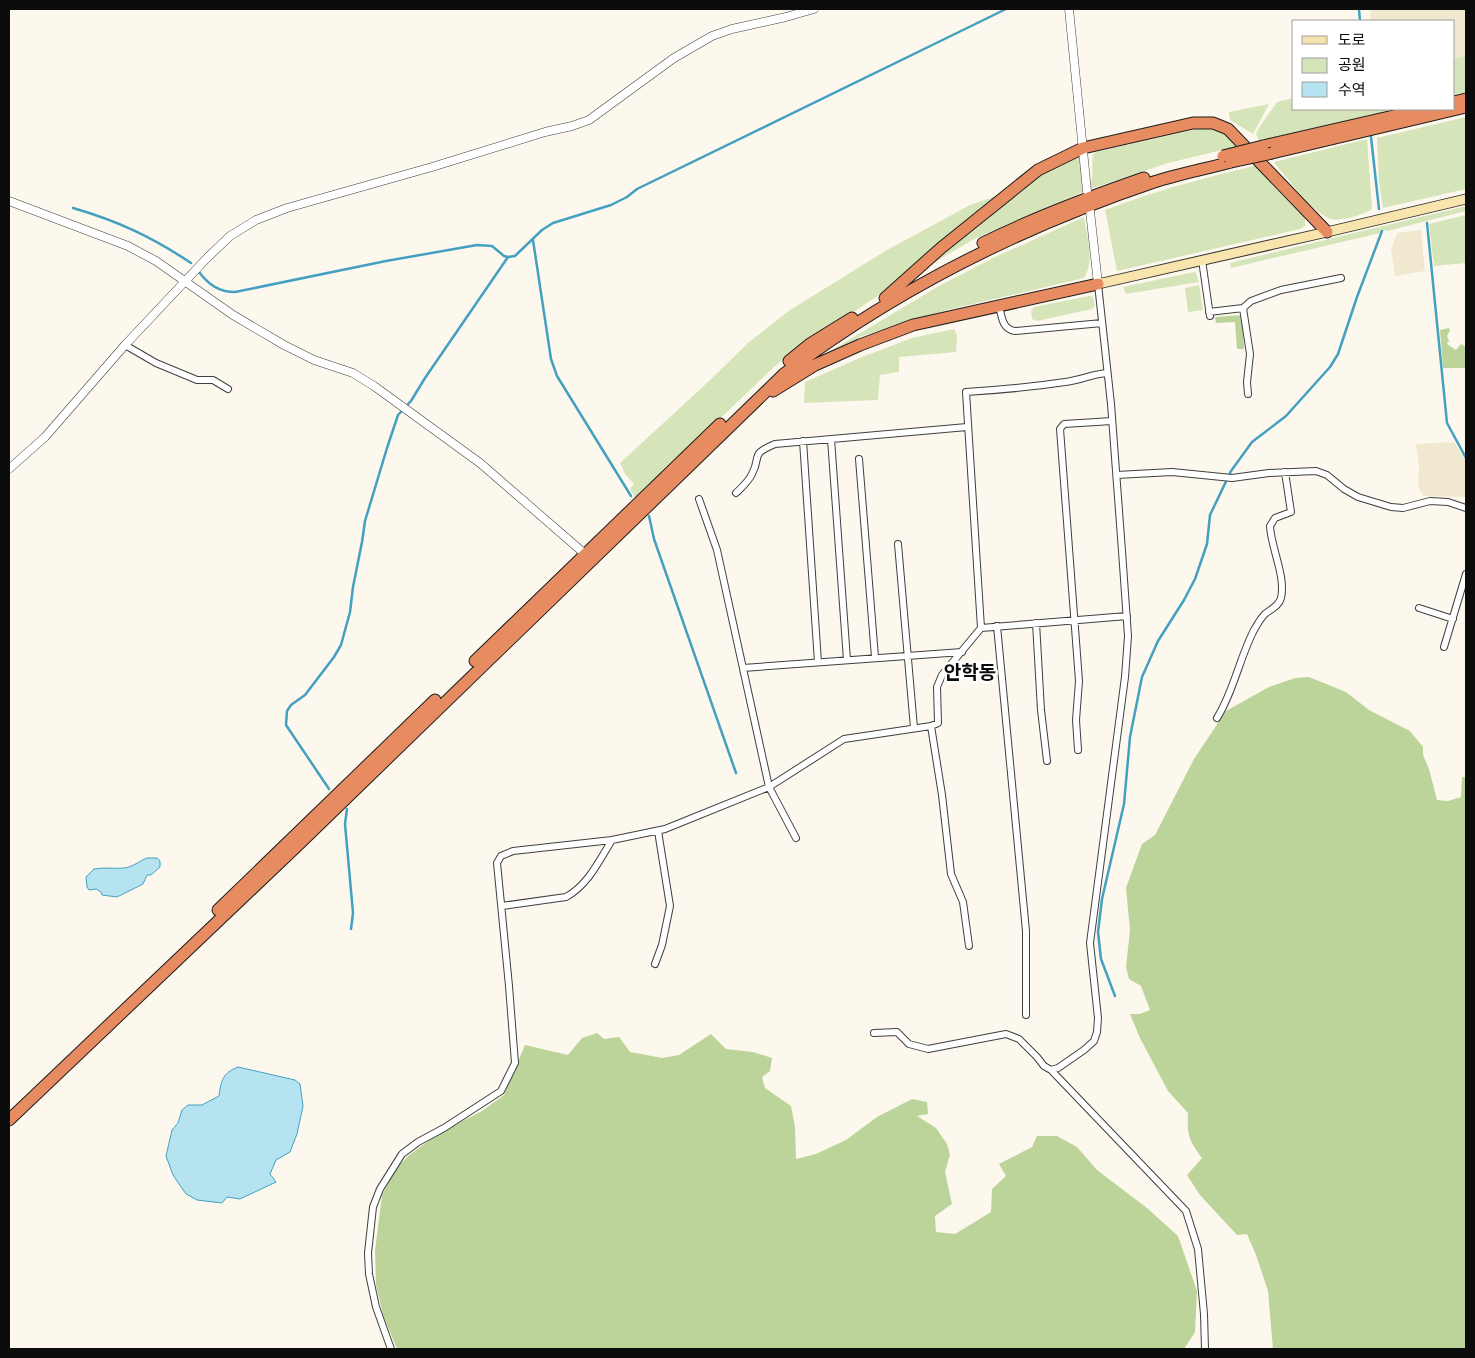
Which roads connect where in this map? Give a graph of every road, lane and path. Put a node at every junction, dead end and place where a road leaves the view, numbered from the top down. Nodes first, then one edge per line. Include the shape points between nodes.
1 (814, 9) edge
2 (1069, 9) edge
3 (1420, 110) edge
4 (1452, 110) edge
5 (1083, 148) junction
6 (1267, 149) junction
7 (1227, 159) junction
8 (1087, 191) dead end
9 (1466, 199) edge
10 (9, 201) edge
11 (1090, 211) dead end
12 (1327, 232) junction
13 (1202, 260) junction
14 (1341, 278) dead end
15 (184, 281) junction
16 (1098, 284) junction
17 (885, 298) junction
18 (999, 306) junction
19 (1243, 308) junction
20 (1102, 323) junction
21 (125, 345) junction
22 (1107, 373) junction
23 (228, 389) dead end
24 (1248, 394) dead end
25 (750, 405) junction
26 (1112, 421) junction
27 (967, 427) junction
28 (831, 439) junction
29 (803, 441) junction
30 (859, 459) dead end
31 (9, 469) edge
32 (1285, 472) junction
33 (1117, 475) junction
34 (736, 493) dead end
35 (699, 499) dead end
36 (1466, 508) edge
37 (898, 544) dead end
38 (586, 554) junction
39 (1466, 576) edge
40 (1418, 608) dead end
41 (1127, 616) junction
42 (1453, 618) junction
43 (1074, 620) junction
44 (1036, 623) junction
45 (997, 626) junction
46 (981, 628) junction
47 (1444, 648) dead end
48 (962, 652) junction
49 (906, 655) junction
50 (875, 657) junction
51 (847, 660) junction
52 (818, 662) junction
53 (743, 668) junction
54 (1217, 718) dead end
55 (931, 726) junction
56 (914, 728) junction
57 (1078, 750) dead end
58 (1047, 761) dead end
59 (769, 787) junction
60 (658, 831) junction
61 (796, 838) dead end
62 (612, 840) junction
63 (502, 906) junction
64 (969, 946) dead end
65 (655, 964) dead end
66 (1026, 1015) dead end
67 (874, 1033) dead end
68 (1051, 1070) junction
69 (9, 1110) edge
70 (9, 1120) edge
71 (391, 1349) edge
72 (1205, 1349) edge

1 - 15 street via 712,36 674,58 590,120 287,208 256,220 230,236
2 - 5 street
3 - 6 highway
4 - 6 highway
5 - 8 street
5 - 12 highway via 1193,123 1212,123 1228,129 1240,139
5 - 17 highway via 1038,170
6 - 7 highway, bridge
7 - 17 highway via 1152,175 1022,224 968,250
7 - 25 highway via 1103,201 1026,231 974,256 814,351
9 - 12 main road
10 - 15 street via 128,246
11 - 16 street
12 - 13 main road
13 - 16 main road
13 - 19 street via 1209,314
14 - 19 street via 1281,290 1251,301
15 - 21 street
15 - 38 street via 284,345 314,360 353,373 374,386 480,463
16 - 18 highway
16 - 20 street
17 - 38 highway via 810,344 778,370
18 - 20 street via 1004,326 1015,331
18 - 25 highway via 913,325 860,345 815,365
19 - 24 street via 1250,354
20 - 22 street
21 - 23 street via 156,363 197,380 213,380
21 - 31 street via 45,437
22 - 26 street
22 - 27 street via 1036,387 966,392
25 - 70 highway via 304,839
26 - 33 street
26 - 43 street via 1064,424 1060,429
27 - 28 street
27 - 46 street
28 - 29 street
28 - 51 street
29 - 34 street via 775,444 760,450 753,473
29 - 52 street
30 - 50 street
32 - 33 street via 1229,478 1172,472
32 - 36 street via 1316,471 1328,475 1358,497 1391,507 1403,508 1430,501
32 - 54 street via 1291,512 1275,518 1270,526 1280,575 1280,600 1255,629 1226,704
33 - 41 street
35 - 53 street via 717,550
37 - 49 street
38 - 69 highway
39 - 42 street
40 - 42 street
41 - 43 street
41 - 68 street via 1125,677 1090,943 1097,1032 1094,1041 1084,1050
42 - 47 street
43 - 44 street
43 - 57 street
44 - 45 street
44 - 58 street
45 - 46 street
45 - 66 street via 1026,931
46 - 48 street
48 - 49 street
48 - 55 street via 942,675 937,687 938,723
49 - 50 street
49 - 56 street
50 - 51 street
51 - 52 street
52 - 53 street
53 - 59 street
55 - 56 street
55 - 64 street via 951,874 963,902
56 - 59 street via 844,739
59 - 60 street
59 - 61 street
60 - 62 street
60 - 65 street via 670,906
62 - 63 street via 588,880 575,892 566,897
62 - 63 street via 513,851 501,856 498,863
63 - 71 street via 515,1063 501,1091 402,1154 373,1207 368,1274
67 - 68 street via 897,1032 910,1044 928,1049 1006,1034 1018,1039
68 - 72 street via 1186,1211 1198,1249

